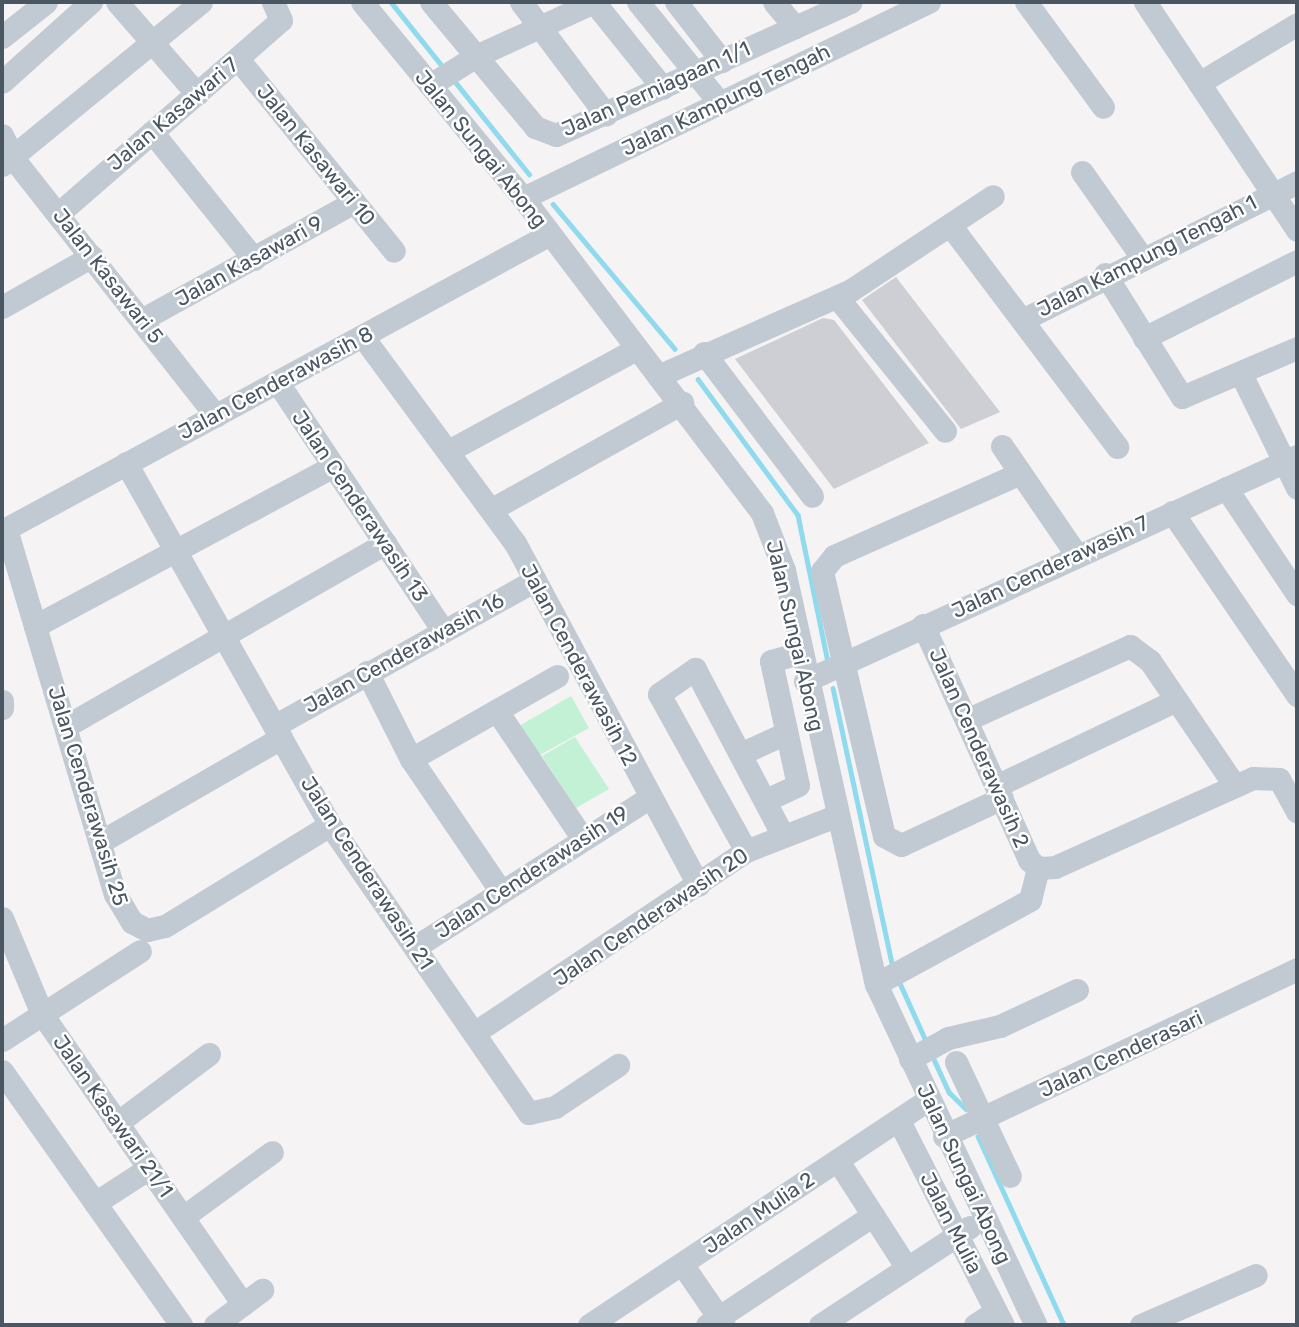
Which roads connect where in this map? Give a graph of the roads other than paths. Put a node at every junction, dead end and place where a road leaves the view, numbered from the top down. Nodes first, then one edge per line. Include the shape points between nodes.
1 (46, 2) edge
2 (91, 2) edge
3 (117, 2) edge
4 (201, 2) edge
5 (362, 2) edge
6 (431, 2) edge
7 (521, 2) edge
8 (594, 2) edge
9 (638, 2) edge
10 (676, 2) edge
11 (775, 2) edge
12 (850, 2) edge
13 (859, 2) edge
14 (929, 2) edge
15 (1026, 2) edge
16 (1145, 2) edge
17 (278, 7) edge
18 (1297, 23) edge
19 (541, 26) junction
20 (794, 27) junction
21 (874, 28) junction
22 (2, 37) edge
23 (153, 41) junction
24 (238, 59) junction
25 (722, 61) junction
26 (6, 67) edge
27 (452, 70) junction
28 (696, 74) junction
29 (1199, 83) junction
30 (663, 88) junction
31 (197, 94) junction
32 (719, 102) junction
33 (1103, 107) dead end
34 (606, 115) junction
35 (152, 132) junction
36 (2, 135) edge
37 (7, 162) edge
38 (1082, 172) dead end
39 (1297, 181) edge
40 (1272, 193) junction
41 (993, 196) dead end
42 (523, 198) junction
43 (354, 202) junction
44 (59, 213) junction
45 (950, 225) junction
46 (1297, 230) edge
47 (550, 234) junction
48 (394, 251) dead end
49 (92, 256) junction
50 (1140, 256) junction
51 (254, 259) junction
52 (1297, 261) edge
53 (1105, 274) junction
54 (837, 296) junction
55 (2, 307) edge
56 (143, 319) junction
57 (1022, 320) junction
58 (363, 337) junction
59 (1144, 338) junction
60 (1297, 348) edge
61 (636, 349) junction
62 (704, 353) junction
63 (1241, 374) junction
64 (658, 376) junction
65 (278, 383) junction
66 (682, 403) junction
67 (216, 416) junction
68 (945, 431) dead end
69 (1002, 446) dead end
70 (1117, 447) dead end
71 (450, 450) junction
72 (1290, 460) edge
73 (126, 463) junction
74 (333, 466) junction
75 (1020, 473) junction
76 (1226, 488) junction
77 (1297, 488) edge
78 (812, 495) dead end
79 (492, 509) junction
80 (1172, 512) junction
81 (4, 530) edge
82 (384, 543) junction
83 (175, 549) junction
84 (1076, 554) junction
85 (535, 580) junction
86 (1297, 594) edge
87 (923, 625) junction
88 (36, 626) junction
89 (442, 629) junction
90 (223, 635) junction
91 (799, 653) junction
92 (842, 664) junction
93 (367, 672) junction
94 (557, 676) dead end
95 (805, 681) junction
96 (1297, 695) edge
97 (1176, 700) junction
98 (2, 701) edge
99 (2, 708) edge
100 (497, 711) junction
101 (966, 720) junction
102 (66, 726) junction
103 (277, 732) junction
104 (786, 733) junction
105 (740, 754) junction
106 (411, 759) junction
107 (1286, 778) edge
108 (1234, 786) junction
109 (999, 792) junction
110 (649, 797) junction
111 (766, 800) junction
112 (1297, 811) edge
113 (836, 816) junction
114 (330, 825) junction
115 (783, 836) junction
116 (583, 839) junction
117 (100, 842) junction
118 (746, 851) junction
119 (1038, 868) junction
120 (698, 885) junction
121 (500, 890) junction
122 (4, 926) edge
123 (415, 947) junction
124 (140, 951) dead end
125 (1297, 969) edge
126 (893, 975) junction
127 (1077, 990) dead end
128 (42, 1014) junction
129 (474, 1033) junction
130 (2, 1040) edge
131 (926, 1050) junction
132 (209, 1054) dead end
133 (956, 1062) dead end
134 (618, 1065) dead end
135 (2, 1072) edge
136 (928, 1100) junction
137 (982, 1118) junction
138 (899, 1121) junction
139 (117, 1122) junction
140 (944, 1136) junction
141 (272, 1152) dead end
142 (838, 1161) junction
143 (149, 1168) junction
144 (1010, 1176) dead end
145 (95, 1203) junction
146 (873, 1215) junction
147 (183, 1217) junction
148 (983, 1218) junction
149 (957, 1235) junction
150 (682, 1264) junction
151 (907, 1268) junction
152 (1256, 1275) dead end
153 (262, 1290) dead end
154 (243, 1304) junction
155 (999, 1318) edge
156 (717, 1323) edge
157 (181, 1325) edge
158 (215, 1325) edge
159 (589, 1325) edge
160 (820, 1325) edge
161 (975, 1325) edge
162 (1036, 1325) edge
163 (1141, 1325) edge

1 - 22 street
2 - 26 street
3 - 23 street
4 - 23 street
5 - 27 street, Jalan Sungai Abong
6 - 27 street, Jalan Perniagaan 1/1
7 - 19 street
8 - 19 street
8 - 30 street
9 - 28 street
10 - 25 street
11 - 20 street
12 - 20 street, Jalan Perniagaan 1/1
13 - 21 street
14 - 21 street, Jalan Kampung Tengah
15 - 33 street
16 - 29 street
17 - 24 street, Jalan Kasawari 7
18 - 29 street
19 - 27 street
19 - 34 street
20 - 25 street, Jalan Perniagaan 1/1
21 - 32 street, Jalan Kampung Tengah
23 - 31 street
23 - 37 street
24 - 31 street, Jalan Kasawari 7
24 - 43 street, Jalan Kasawari 10
25 - 28 street, Jalan Perniagaan 1/1
27 - 34 street, Jalan Perniagaan 1/1 via 545,135
27 - 42 street, Jalan Sungai Abong
28 - 30 street, Jalan Perniagaan 1/1
28 - 32 street
29 - 40 street
30 - 34 street, Jalan Perniagaan 1/1
31 - 35 street, Jalan Kasawari 7
32 - 42 street, Jalan Kampung Tengah
35 - 44 street, Jalan Kasawari 7
35 - 51 street
36 - 37 street, Jalan Kasawari 5
37 - 44 street, Jalan Kasawari 5
38 - 50 street
39 - 40 street, Jalan Kampung Tengah 1
40 - 46 street
40 - 50 street, Jalan Kampung Tengah 1
41 - 45 street
42 - 47 street, Jalan Sungai Abong
43 - 48 street, Jalan Kasawari 10
43 - 51 street, Jalan Kasawari 9
44 - 49 street, Jalan Kasawari 5
45 - 54 street
45 - 57 street
47 - 58 street, Jalan Cenderawasih 8
47 - 61 street, Jalan Sungai Abong
49 - 55 street
49 - 56 street, Jalan Kasawari 5
50 - 53 street, Jalan Kampung Tengah 1
51 - 56 street, Jalan Kasawari 9
52 - 59 street
53 - 57 street, Jalan Kampung Tengah 1
53 - 59 street
54 - 62 street
54 - 68 street
56 - 67 street, Jalan Kasawari 5
57 - 70 street
58 - 65 street, Jalan Cenderawasih 8
58 - 71 street, Jalan Cenderawasih 12
59 - 63 street via 1178,395 1188,398
60 - 63 street
61 - 64 street, Jalan Sungai Abong
61 - 71 street
62 - 64 street
62 - 78 street
63 - 72 street
64 - 66 street, Jalan Sungai Abong
65 - 67 street, Jalan Cenderawasih 8
65 - 74 street, Jalan Cenderawasih 13
66 - 79 street
66 - 91 street, Jalan Sungai Abong via 775,539
67 - 73 street, Jalan Cenderawasih 8
69 - 75 street
71 - 79 street, Jalan Cenderawasih 12
72 - 76 street, Jalan Cenderawasih 7
72 - 77 street
73 - 81 street, Jalan Cenderawasih 8
73 - 83 street, Jalan Cenderawasih 21
74 - 82 street, Jalan Cenderawasih 13
74 - 83 street
75 - 84 street
75 - 92 street via 826,563 823,580
76 - 80 street, Jalan Cenderawasih 7
76 - 86 street
79 - 85 street, Jalan Cenderawasih 12
80 - 84 street, Jalan Cenderawasih 7
80 - 96 street
81 - 88 street, Jalan Cenderawasih 25
82 - 89 street, Jalan Cenderawasih 13
82 - 90 street
83 - 88 street
83 - 90 street, Jalan Cenderawasih 21
84 - 87 street, Jalan Cenderawasih 7
85 - 89 street, Jalan Cenderawasih 16
85 - 110 street, Jalan Cenderawasih 12
87 - 92 street, Jalan Cenderawasih 7
87 - 101 street, Jalan Cenderawasih 2
88 - 102 street, Jalan Cenderawasih 25
89 - 93 street, Jalan Cenderawasih 16
90 - 102 street
90 - 103 street, Jalan Cenderawasih 21
91 - 95 street, Jalan Sungai Abong
91 - 104 street via 771,661
92 - 95 street, Jalan Cenderawasih 7
92 - 109 street via 884,836 901,845
93 - 103 street, Jalan Cenderawasih 16
93 - 106 street
94 - 100 street
95 - 113 street, Jalan Sungai Abong
97 - 101 street via 1150,661 1130,646
97 - 108 street
97 - 109 street
98 - 99 street
100 - 106 street
100 - 116 street
101 - 109 street, Jalan Cenderawasih 2
102 - 117 street, Jalan Cenderawasih 25
103 - 114 street, Jalan Cenderawasih 21
103 - 117 street, Jalan Cenderawasih 16
104 - 105 street
104 - 111 street via 798,785
105 - 111 street
105 - 118 street via 695,669 661,689
106 - 121 street
107 - 108 street via 1253,778
107 - 112 street
108 - 119 street via 1055,867
109 - 119 street, Jalan Cenderawasih 2
110 - 116 street, Jalan Cenderawasih 19
110 - 120 street, Jalan Cenderawasih 12
111 - 115 street
113 - 115 street, Jalan Cenderawasih 20
113 - 126 street, Jalan Sungai Abong
114 - 117 street, Jalan Cenderawasih 25 via 154,930 125,915
114 - 123 street, Jalan Cenderawasih 21
115 - 118 street, Jalan Cenderawasih 20
116 - 121 street, Jalan Cenderawasih 19
118 - 120 street, Jalan Cenderawasih 20
119 - 126 street via 1030,900
120 - 129 street, Jalan Cenderawasih 20
121 - 123 street, Jalan Cenderawasih 19
122 - 128 street, Jalan Kasawari 21/1
123 - 129 street, Jalan Cenderawasih 21
124 - 128 street
125 - 137 street, Jalan Cenderasari
126 - 131 street, Jalan Sungai Abong
127 - 131 street via 1000,1026
128 - 130 street
128 - 139 street, Jalan Kasawari 21/1
129 - 134 street, Jalan Cenderawasih 21 via 529,1113 555,1107
131 - 136 street, Jalan Sungai Abong
132 - 139 street
133 - 137 street
135 - 145 street
136 - 138 street, Jalan Mulia 2
136 - 140 street, Jalan Sungai Abong
137 - 140 street, Jalan Cenderasari
137 - 144 street
138 - 142 street, Jalan Mulia 2
138 - 149 street, Jalan Mulia
139 - 143 street, Jalan Kasawari 21/1
140 - 148 street, Jalan Sungai Abong
141 - 147 street
142 - 146 street
142 - 150 street, Jalan Mulia 2
143 - 145 street
143 - 147 street, Jalan Kasawari 21/1
145 - 157 street
146 - 151 street
146 - 156 street
147 - 154 street, Jalan Kasawari 21/1
148 - 149 street
148 - 162 street, Jalan Sungai Abong
149 - 151 street
149 - 155 street, Jalan Mulia
150 - 156 street
150 - 159 street, Jalan Mulia 2
151 - 160 street
152 - 163 street
153 - 154 street
154 - 158 street
155 - 161 street

